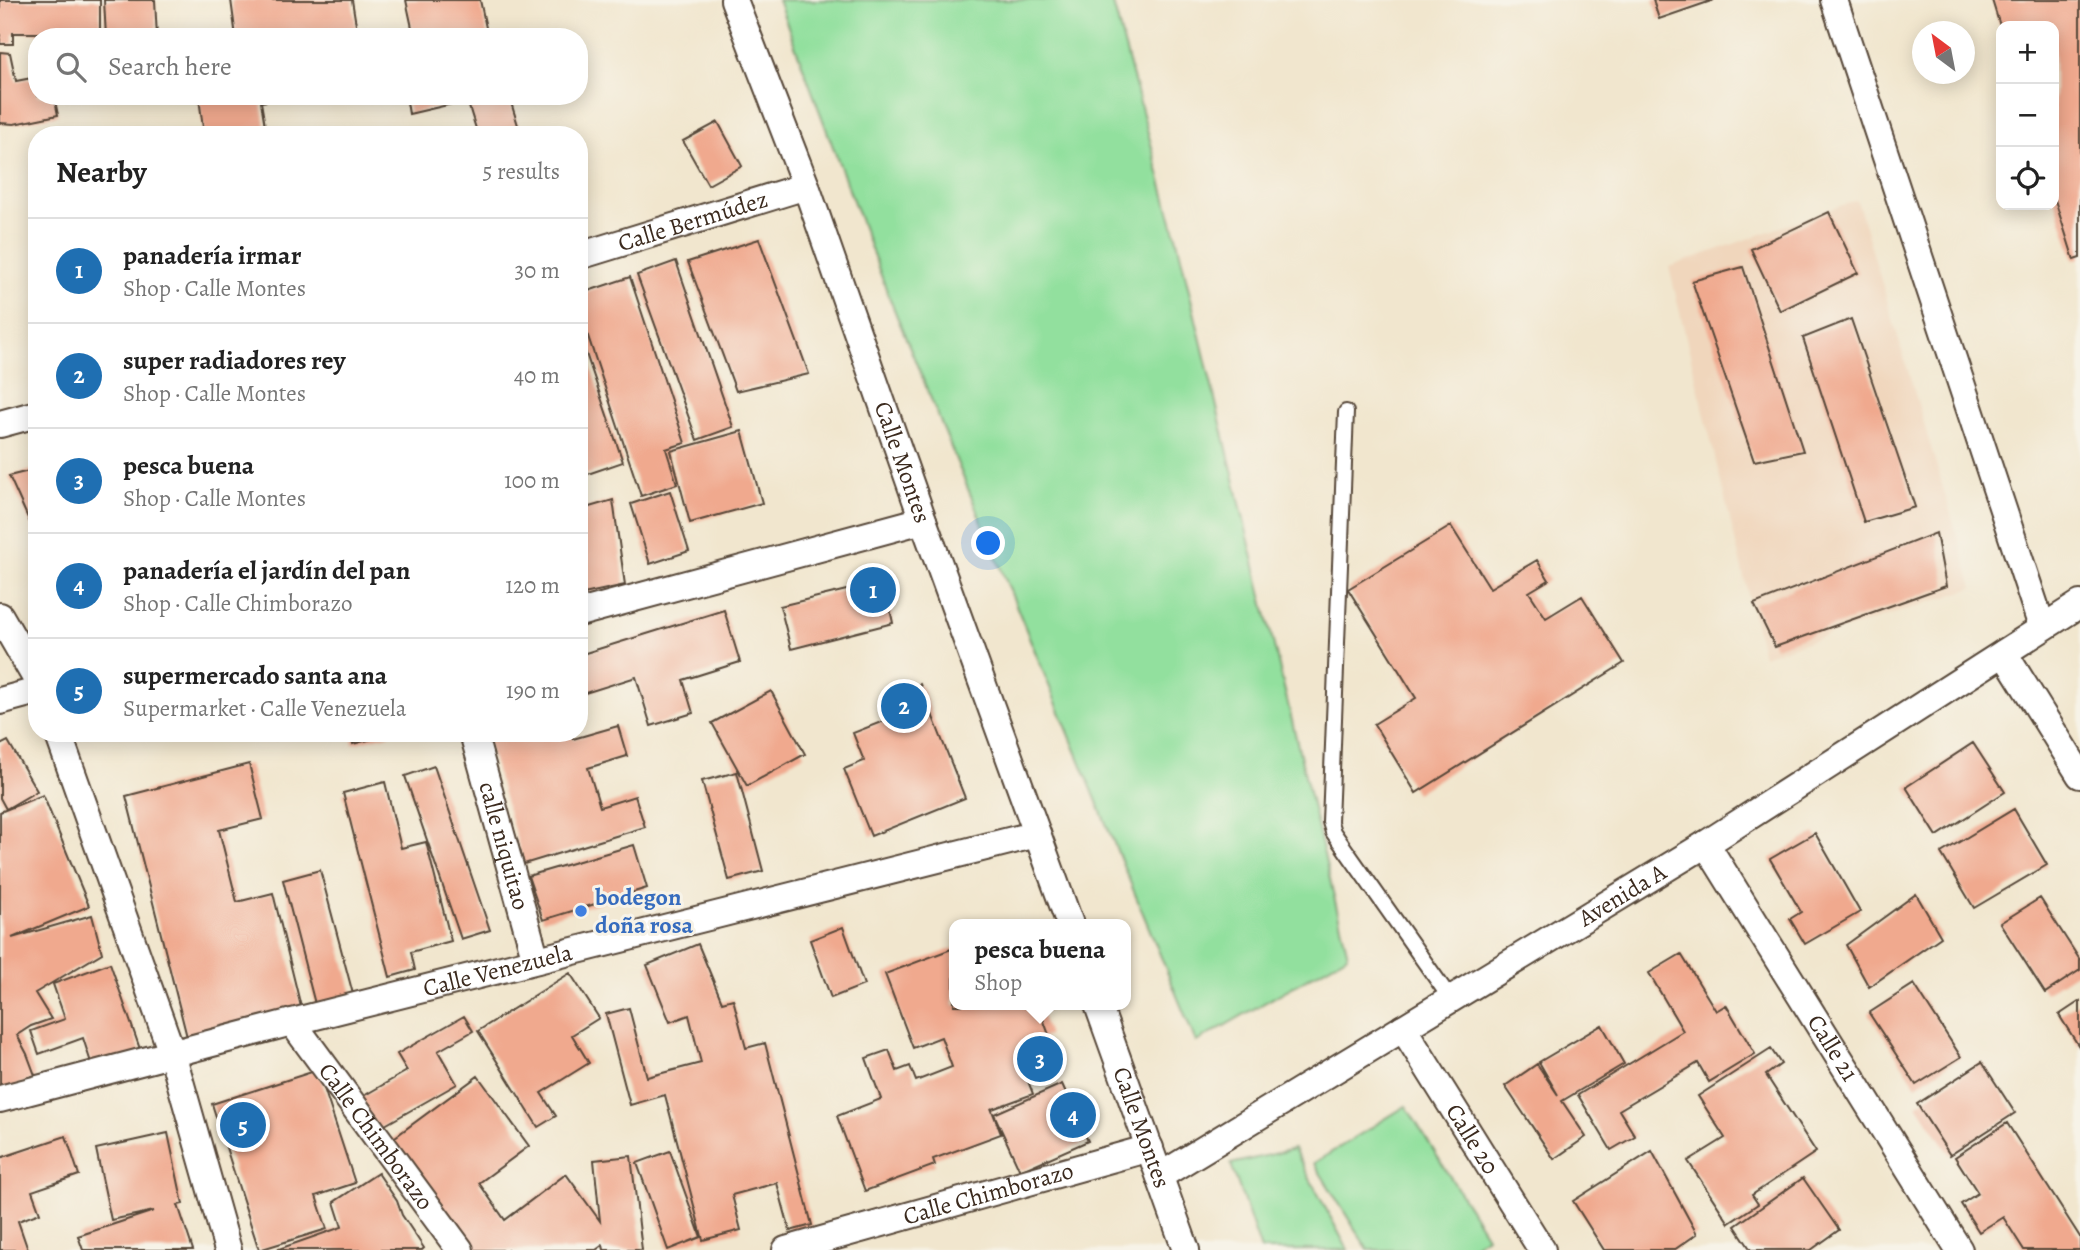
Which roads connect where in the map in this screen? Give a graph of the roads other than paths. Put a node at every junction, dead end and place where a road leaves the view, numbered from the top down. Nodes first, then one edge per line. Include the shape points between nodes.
1 (734, 0) edge
2 (1834, 0) edge
3 (806, 186) junction
4 (588, 253) edge
5 (1346, 412) dead end
6 (28, 416) edge
7 (0, 424) edge
8 (923, 520) junction
9 (2080, 604) edge
10 (588, 611) edge
11 (0, 616) edge
12 (2042, 627) junction
13 (2004, 653) junction
14 (28, 664) edge
15 (28, 693) edge
16 (0, 701) edge
17 (61, 742) edge
18 (475, 742) edge
19 (2080, 775) edge
20 (1037, 834) junction
21 (1706, 844) junction
22 (1067, 919) edge
23 (536, 960) junction
24 (1450, 999) junction
25 (1100, 1010) edge
26 (292, 1021) junction
27 (1403, 1028) junction
28 (172, 1053) junction
29 (0, 1099) edge
30 (1150, 1148) junction
31 (1160, 1176) junction
32 (228, 1250) edge
33 (460, 1250) edge
34 (786, 1250) edge
35 (1186, 1250) edge
36 (1542, 1250) edge
37 (1958, 1250) edge

1 - 3 street, Calle Montes
2 - 12 street
3 - 4 street, Calle Bermúdez
3 - 8 street, Calle Montes
5 - 24 lane via 1330,822
6 - 7 street
8 - 10 street
8 - 20 street, Calle Montes
9 - 12 street, Avenida A
11 - 14 street
12 - 13 street, Avenida A
13 - 19 street
13 - 21 street, Avenida A
15 - 16 street
17 - 28 street
18 - 23 street, calle niquitao
20 - 22 street, Calle Montes
20 - 23 street, Calle Venezuela
21 - 24 street, Avenida A
21 - 37 street, Calle 21
23 - 26 street, Calle Venezuela
24 - 27 street, Avenida A
25 - 30 street, Calle Montes
26 - 28 street, Calle Venezuela
26 - 33 street, Calle Chimborazo
27 - 31 street, Avenida A
27 - 36 street, Calle 20
28 - 29 street, Calle Venezuela
28 - 32 street
30 - 31 street, Calle Montes
30 - 34 street, Calle Chimborazo
31 - 35 street, Calle Montes

